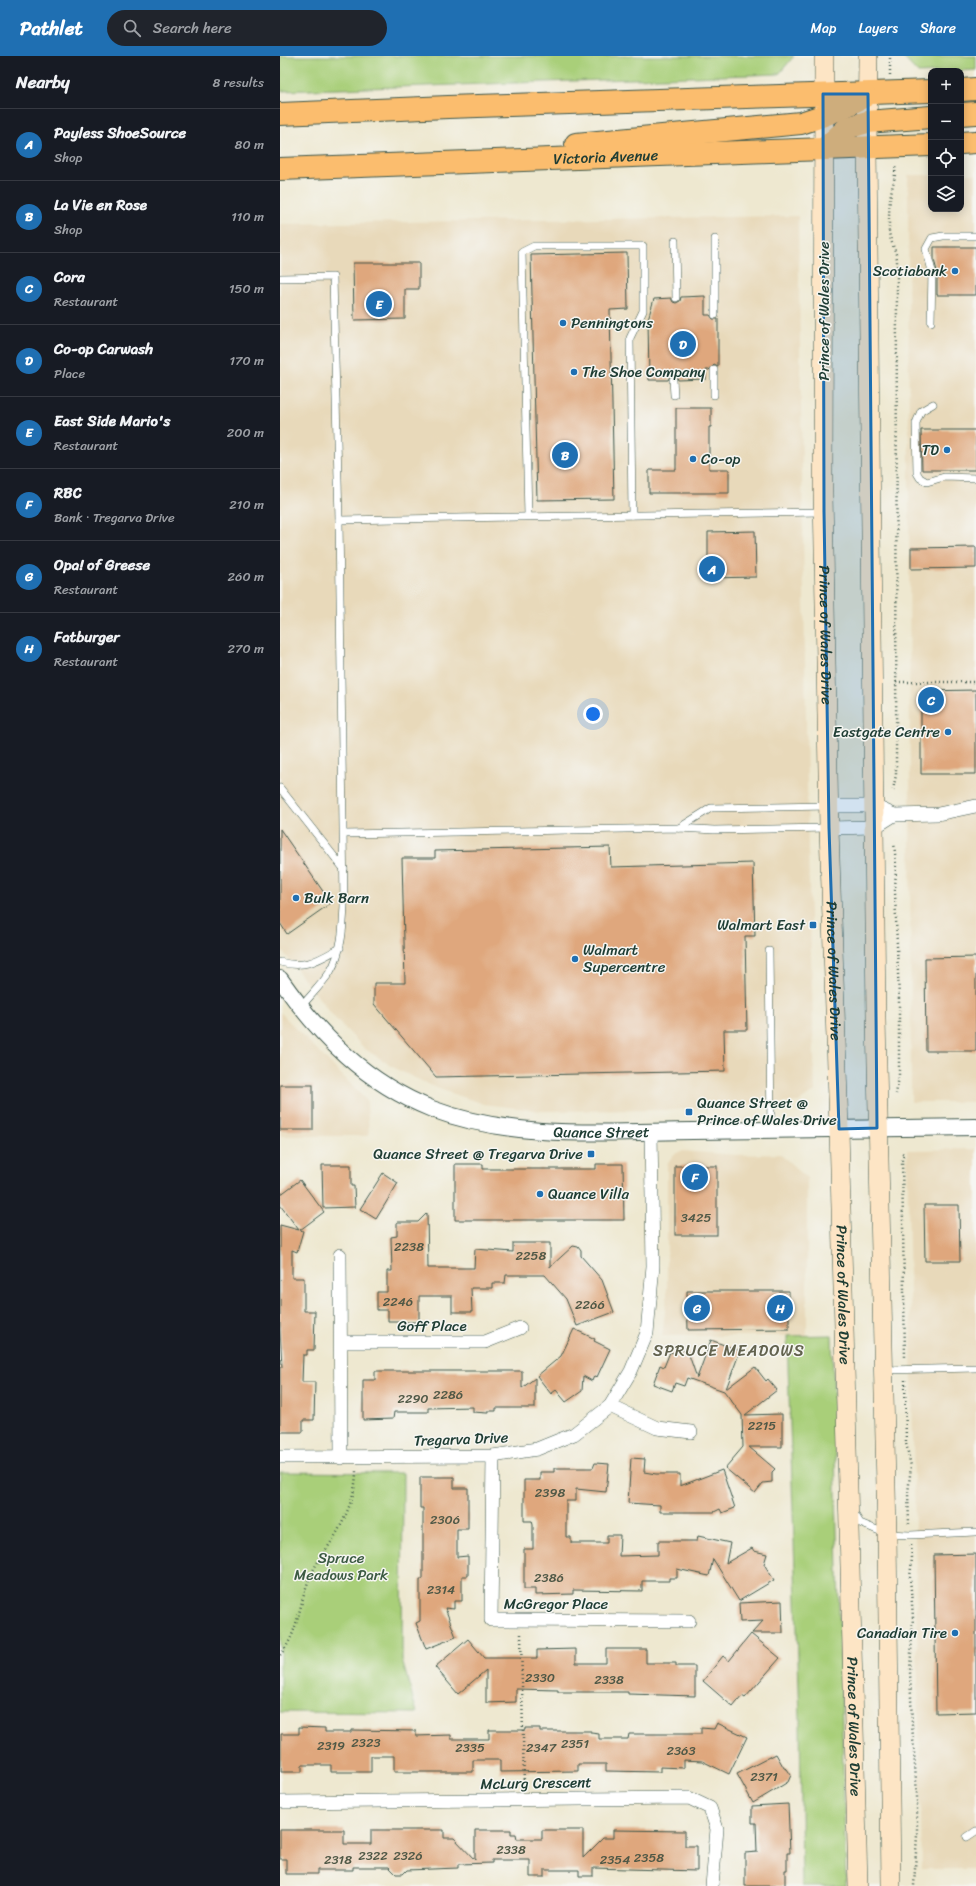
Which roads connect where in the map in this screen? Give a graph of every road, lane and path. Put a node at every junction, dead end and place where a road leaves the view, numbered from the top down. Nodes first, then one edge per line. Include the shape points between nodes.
1 (824, 56) edge
2 (868, 56) edge
3 (976, 89) edge
4 (964, 90) edge
5 (928, 91) edge
6 (823, 94) junction
7 (868, 94) junction
8 (976, 113) edge
9 (280, 114) edge
10 (964, 114) edge
11 (823, 116) junction
12 (928, 117) edge
13 (867, 122) junction
14 (976, 142) edge
15 (964, 143) edge
16 (928, 145) edge
17 (894, 147) junction
18 (867, 148) junction
19 (824, 149) junction
20 (346, 166) junction
21 (280, 169) edge
22 (976, 236) edge
23 (715, 239) dead end
24 (675, 241) dead end
25 (280, 278) edge
26 (676, 298) dead end
27 (715, 315) dead end
28 (931, 322) dead end
29 (714, 370) dead end
30 (674, 380) dead end
31 (674, 395) dead end
32 (714, 395) dead end
33 (933, 404) dead end
34 (976, 478) edge
35 (824, 512) junction
36 (632, 515) junction
37 (528, 516) junction
38 (339, 520) junction
39 (896, 682) junction
40 (976, 682) edge
41 (280, 788) edge
42 (893, 790) dead end
43 (829, 806) junction
44 (874, 806) junction
45 (976, 806) edge
46 (894, 815) junction
47 (875, 827) junction
48 (679, 828) junction
49 (829, 828) junction
50 (344, 834) junction
51 (894, 842) dead end
52 (344, 869) junction
53 (340, 948) junction
54 (768, 951) dead end
55 (280, 962) edge
56 (280, 979) edge
57 (300, 1008) junction
58 (895, 1096) dead end
59 (976, 1127) edge
60 (877, 1128) junction
61 (839, 1129) junction
62 (771, 1130) junction
63 (651, 1132) junction
64 (902, 1153) dead end
65 (340, 1255) dead end
66 (520, 1328) dead end
67 (341, 1342) junction
68 (976, 1368) edge
69 (884, 1370) junction
70 (905, 1370) junction
71 (610, 1406) junction
72 (691, 1432) dead end
73 (280, 1456) edge
74 (493, 1456) junction
75 (357, 1457) junction
76 (341, 1458) junction
77 (848, 1502) junction
78 (976, 1532) edge
79 (887, 1534) junction
80 (910, 1535) junction
81 (521, 1620) junction
82 (689, 1621) dead end
83 (280, 1655) edge
84 (524, 1800) junction
85 (280, 1802) edge
86 (976, 1831) edge
87 (967, 1837) dead end
88 (712, 1886) edge
89 (858, 1886) edge
90 (891, 1886) edge
91 (914, 1886) edge

1 - 6 main road, Prince of Wales Drive
2 - 7 main road
3 - 4 highway
5 - 7 highway
6 - 7 highway
6 - 9 highway
6 - 11 main road, Prince of Wales Drive
7 - 11 highway
7 - 13 main road
8 - 10 highway
11 - 19 main road, Prince of Wales Drive
11 - 20 highway via 801,123
12 - 13 highway
13 - 18 main road
13 - 19 highway via 847,128
14 - 15 highway
16 - 17 highway, Victoria Avenue
17 - 18 highway, Victoria Avenue
17 - 39 path via 896,178 891,190 889,238 896,250 897,260
18 - 19 highway, Victoria Avenue
18 - 44 main road
19 - 20 highway, Victoria Avenue
19 - 35 main road, Prince of Wales Drive
20 - 21 highway, Victoria Avenue
22 - 28 lane via 932,238 926,248 932,271
23 - 27 lane
24 - 26 lane
25 - 38 lane via 333,277
29 - 32 lane
30 - 31 lane
33 - 34 lane via 921,411 916,423 917,473 927,482 944,477
35 - 36 lane
35 - 43 main road, Prince of Wales Drive
36 - 37 lane
36 - 37 lane via 630,338 642,311 643,246 534,246 522,252
37 - 38 lane
38 - 50 lane
39 - 40 path
39 - 42 path via 896,775
41 - 52 lane
43 - 44 street
43 - 48 lane via 711,808
43 - 49 main road, Prince of Wales Drive
44 - 46 street
44 - 47 main road
45 - 46 street via 938,814
46 - 47 street
47 - 49 street
47 - 60 main road
48 - 49 lane
48 - 50 lane
49 - 61 main road, Prince of Wales Drive
50 - 52 lane
51 - 58 path via 899,1000 899,1077
52 - 53 lane via 343,931
53 - 55 lane via 311,964 289,965
53 - 57 lane via 330,972
54 - 62 lane
56 - 57 street, Quance Street
57 - 63 street, Quance Street via 320,1032 369,1075 432,1109 500,1126 539,1130
59 - 60 street, Quance Street
60 - 61 street, Quance Street
60 - 69 main road
61 - 62 street, Quance Street
61 - 77 main road, Prince of Wales Drive
62 - 63 street, Quance Street
63 - 71 street, Tregarva Drive via 653,1266 647,1333 631,1371
64 - 70 path
65 - 67 street
66 - 67 street, Goff Place via 485,1342
67 - 76 street
68 - 70 lane
69 - 70 lane
69 - 79 main road
70 - 80 path via 906,1443 911,1466 908,1493
71 - 72 street via 657,1428
71 - 74 street, Tregarva Drive via 574,1434 537,1449
73 - 76 street, Tregarva Drive
74 - 75 street, Tregarva Drive
74 - 81 street, McGregor Place via 491,1620
75 - 76 street, Tregarva Drive
75 - 83 path via 354,1495 335,1535 311,1575 294,1631 286,1649
77 - 79 lane via 860,1523
77 - 89 main road, Prince of Wales Drive
78 - 80 lane
79 - 80 lane
79 - 90 main road
80 - 91 path via 913,1617 910,1671 917,1794
81 - 82 street, McGregor Place
81 - 84 path
84 - 85 street, McLurg Crescent
84 - 88 street, McLurg Crescent via 689,1798 710,1808 717,1828
86 - 87 lane

